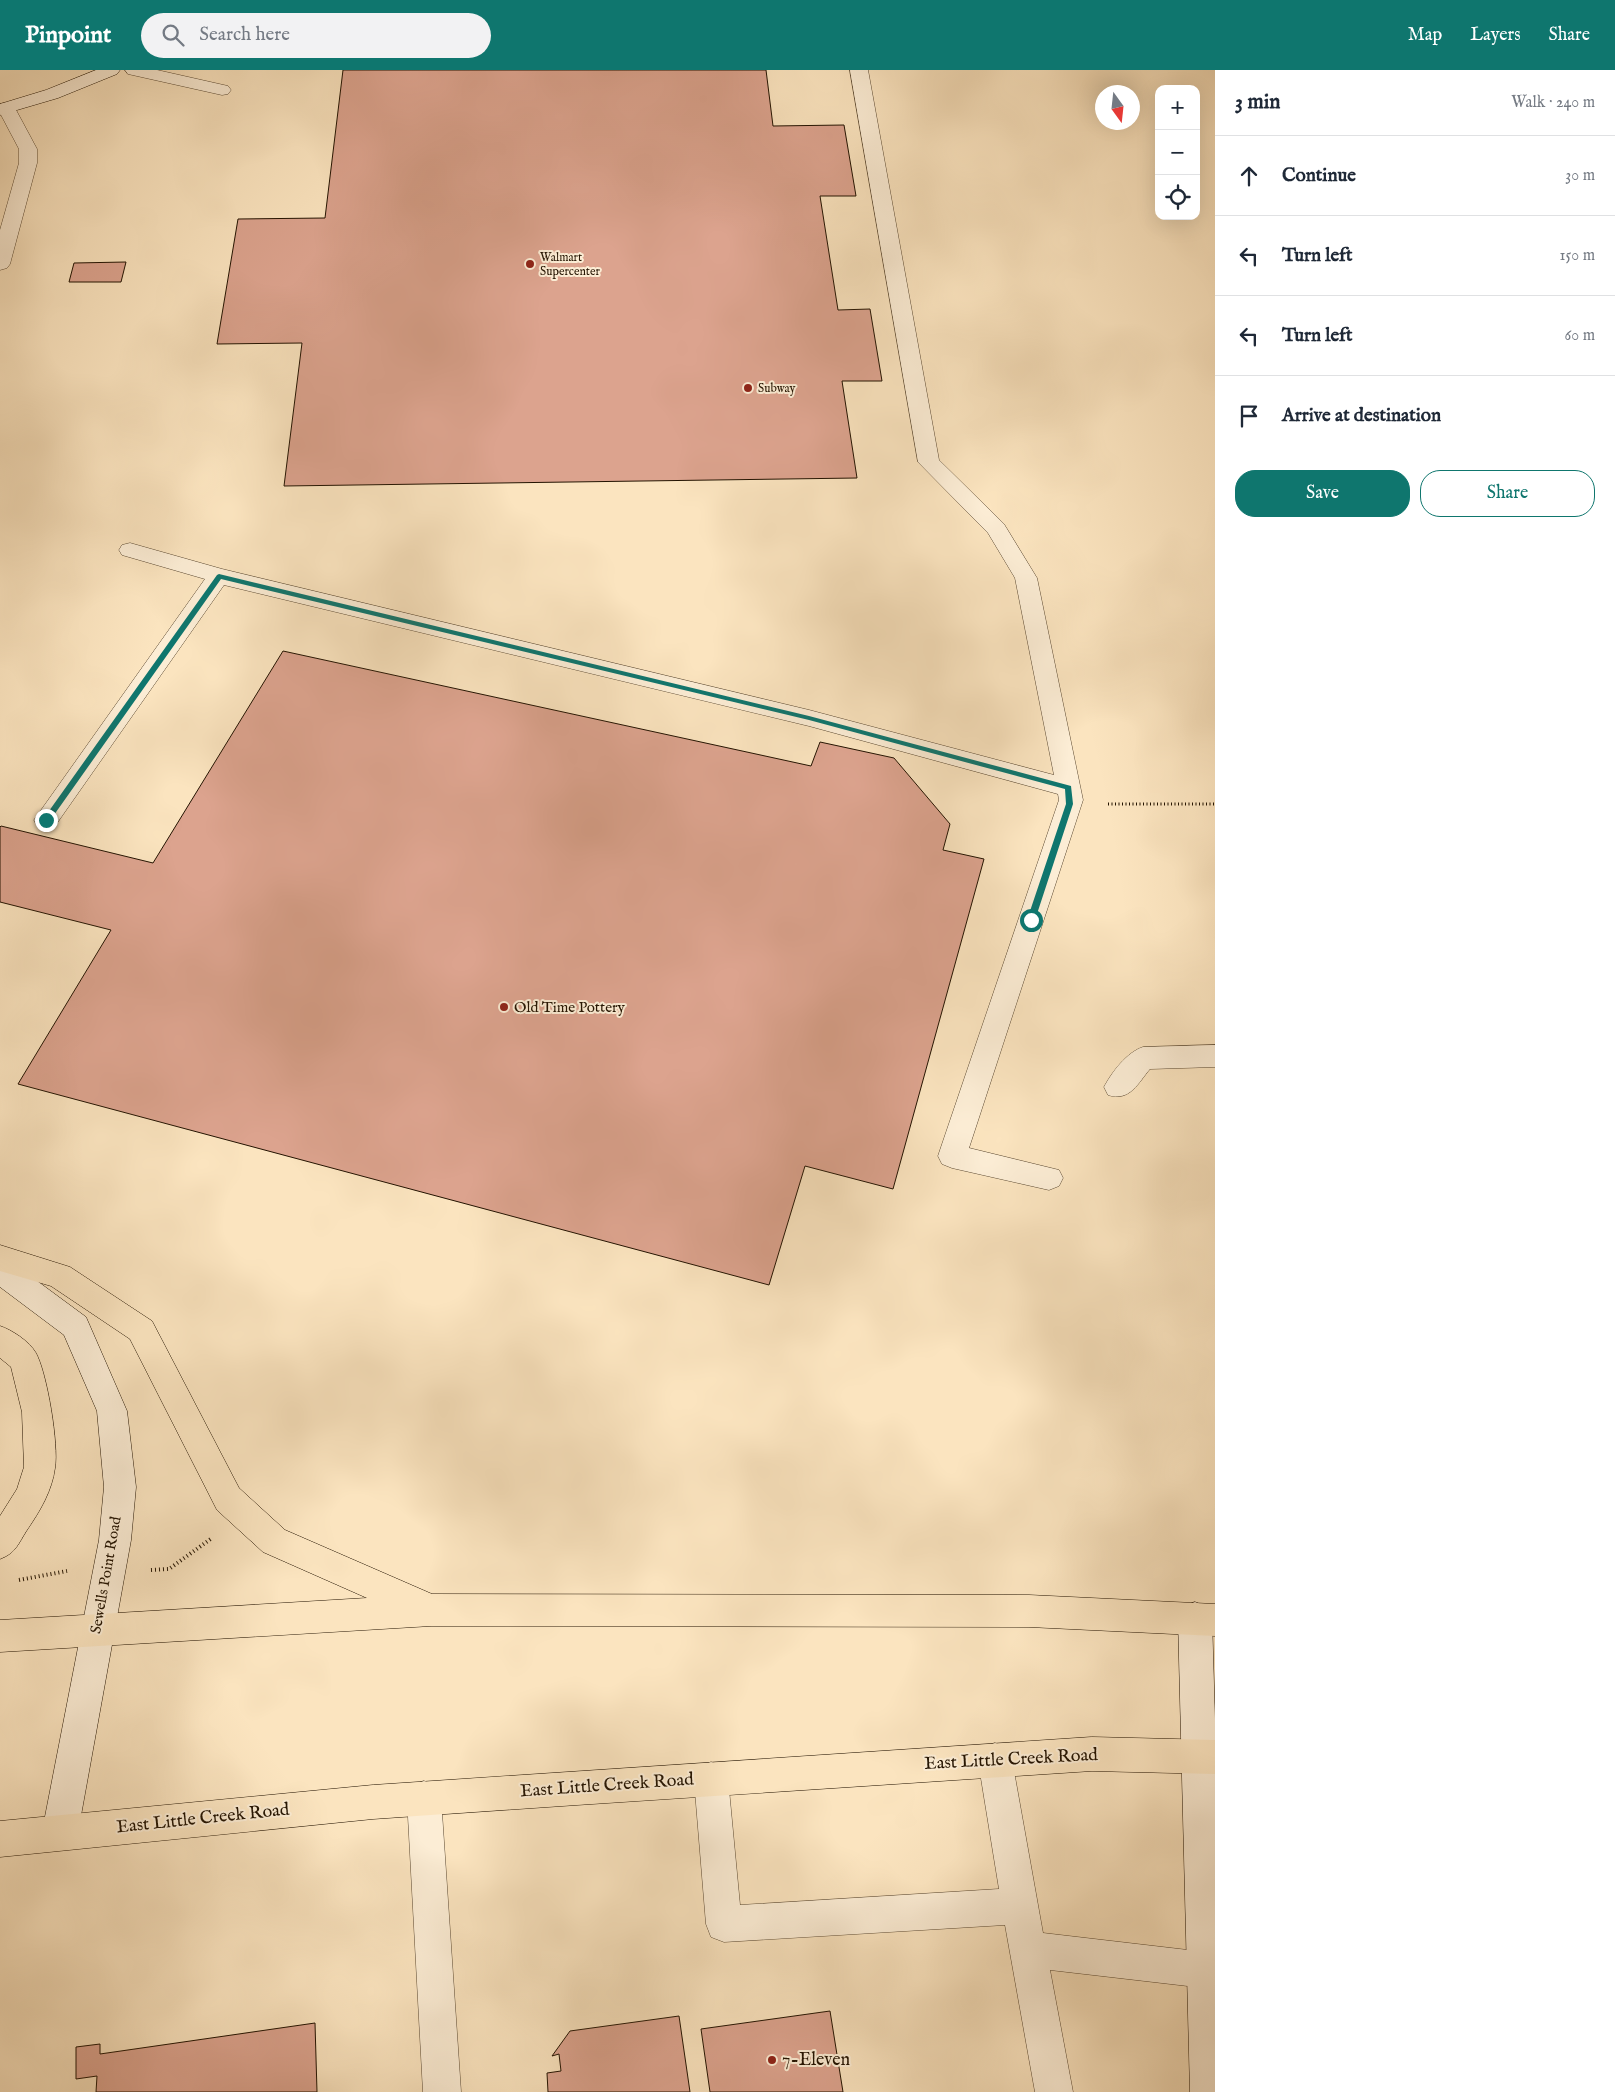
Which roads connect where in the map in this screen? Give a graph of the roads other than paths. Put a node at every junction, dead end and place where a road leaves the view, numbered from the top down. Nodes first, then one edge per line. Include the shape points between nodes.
1 (111, 70) edge
2 (134, 70) edge
3 (859, 70) edge
4 (222, 90) dead end
5 (3, 109) edge
6 (0, 264) edge
7 (130, 550) dead end
8 (219, 576) junction
9 (1069, 796) junction
10 (46, 820) dead end
11 (1215, 1056) edge
12 (1118, 1087) dead end
13 (1049, 1178) dead end
14 (0, 1258) edge
15 (0, 1270) edge
16 (0, 1339) edge
17 (0, 1544) edge
18 (431, 1610) junction
19 (1205, 1619) edge
20 (97, 1629) junction
21 (0, 1636) edge
22 (1207, 1757) edge
23 (995, 1760) junction
24 (712, 1779) junction
25 (424, 1798) junction
26 (60, 1832) junction
27 (0, 1839) edge
28 (1020, 1906) junction
29 (1028, 1948) junction
30 (1205, 1970) junction
31 (442, 2092) edge
32 (1054, 2092) edge
33 (1209, 2092) edge

1 - 5 street via 52,94
2 - 4 street
3 - 9 street via 929,462 996,529 1026,578
5 - 6 street via 28,149 28,163
7 - 8 street
8 - 9 street via 809,718
8 - 10 street
9 - 13 street via 952,1156
11 - 12 street via 1143,1058
14 - 18 main road via 60,1276 141,1330 228,1499 274,1541
15 - 20 street, Sewells Point Road via 75,1326 112,1411 120,1487 115,1540
16 - 17 main road via 24,1360 37,1412 40,1467 31,1496
18 - 19 main road via 1029,1610
18 - 20 main road
19 - 22 street
20 - 21 main road
20 - 26 street, Sewells Point Road
22 - 23 main road, East Little Creek Road via 1092,1754
22 - 30 street
23 - 24 main road, East Little Creek Road
23 - 28 street
24 - 25 main road, East Little Creek Road
24 - 28 street via 724,1924
25 - 26 main road, East Little Creek Road
25 - 31 street
26 - 27 main road, East Little Creek Road
28 - 29 street
29 - 30 street
29 - 32 street
30 - 33 street

